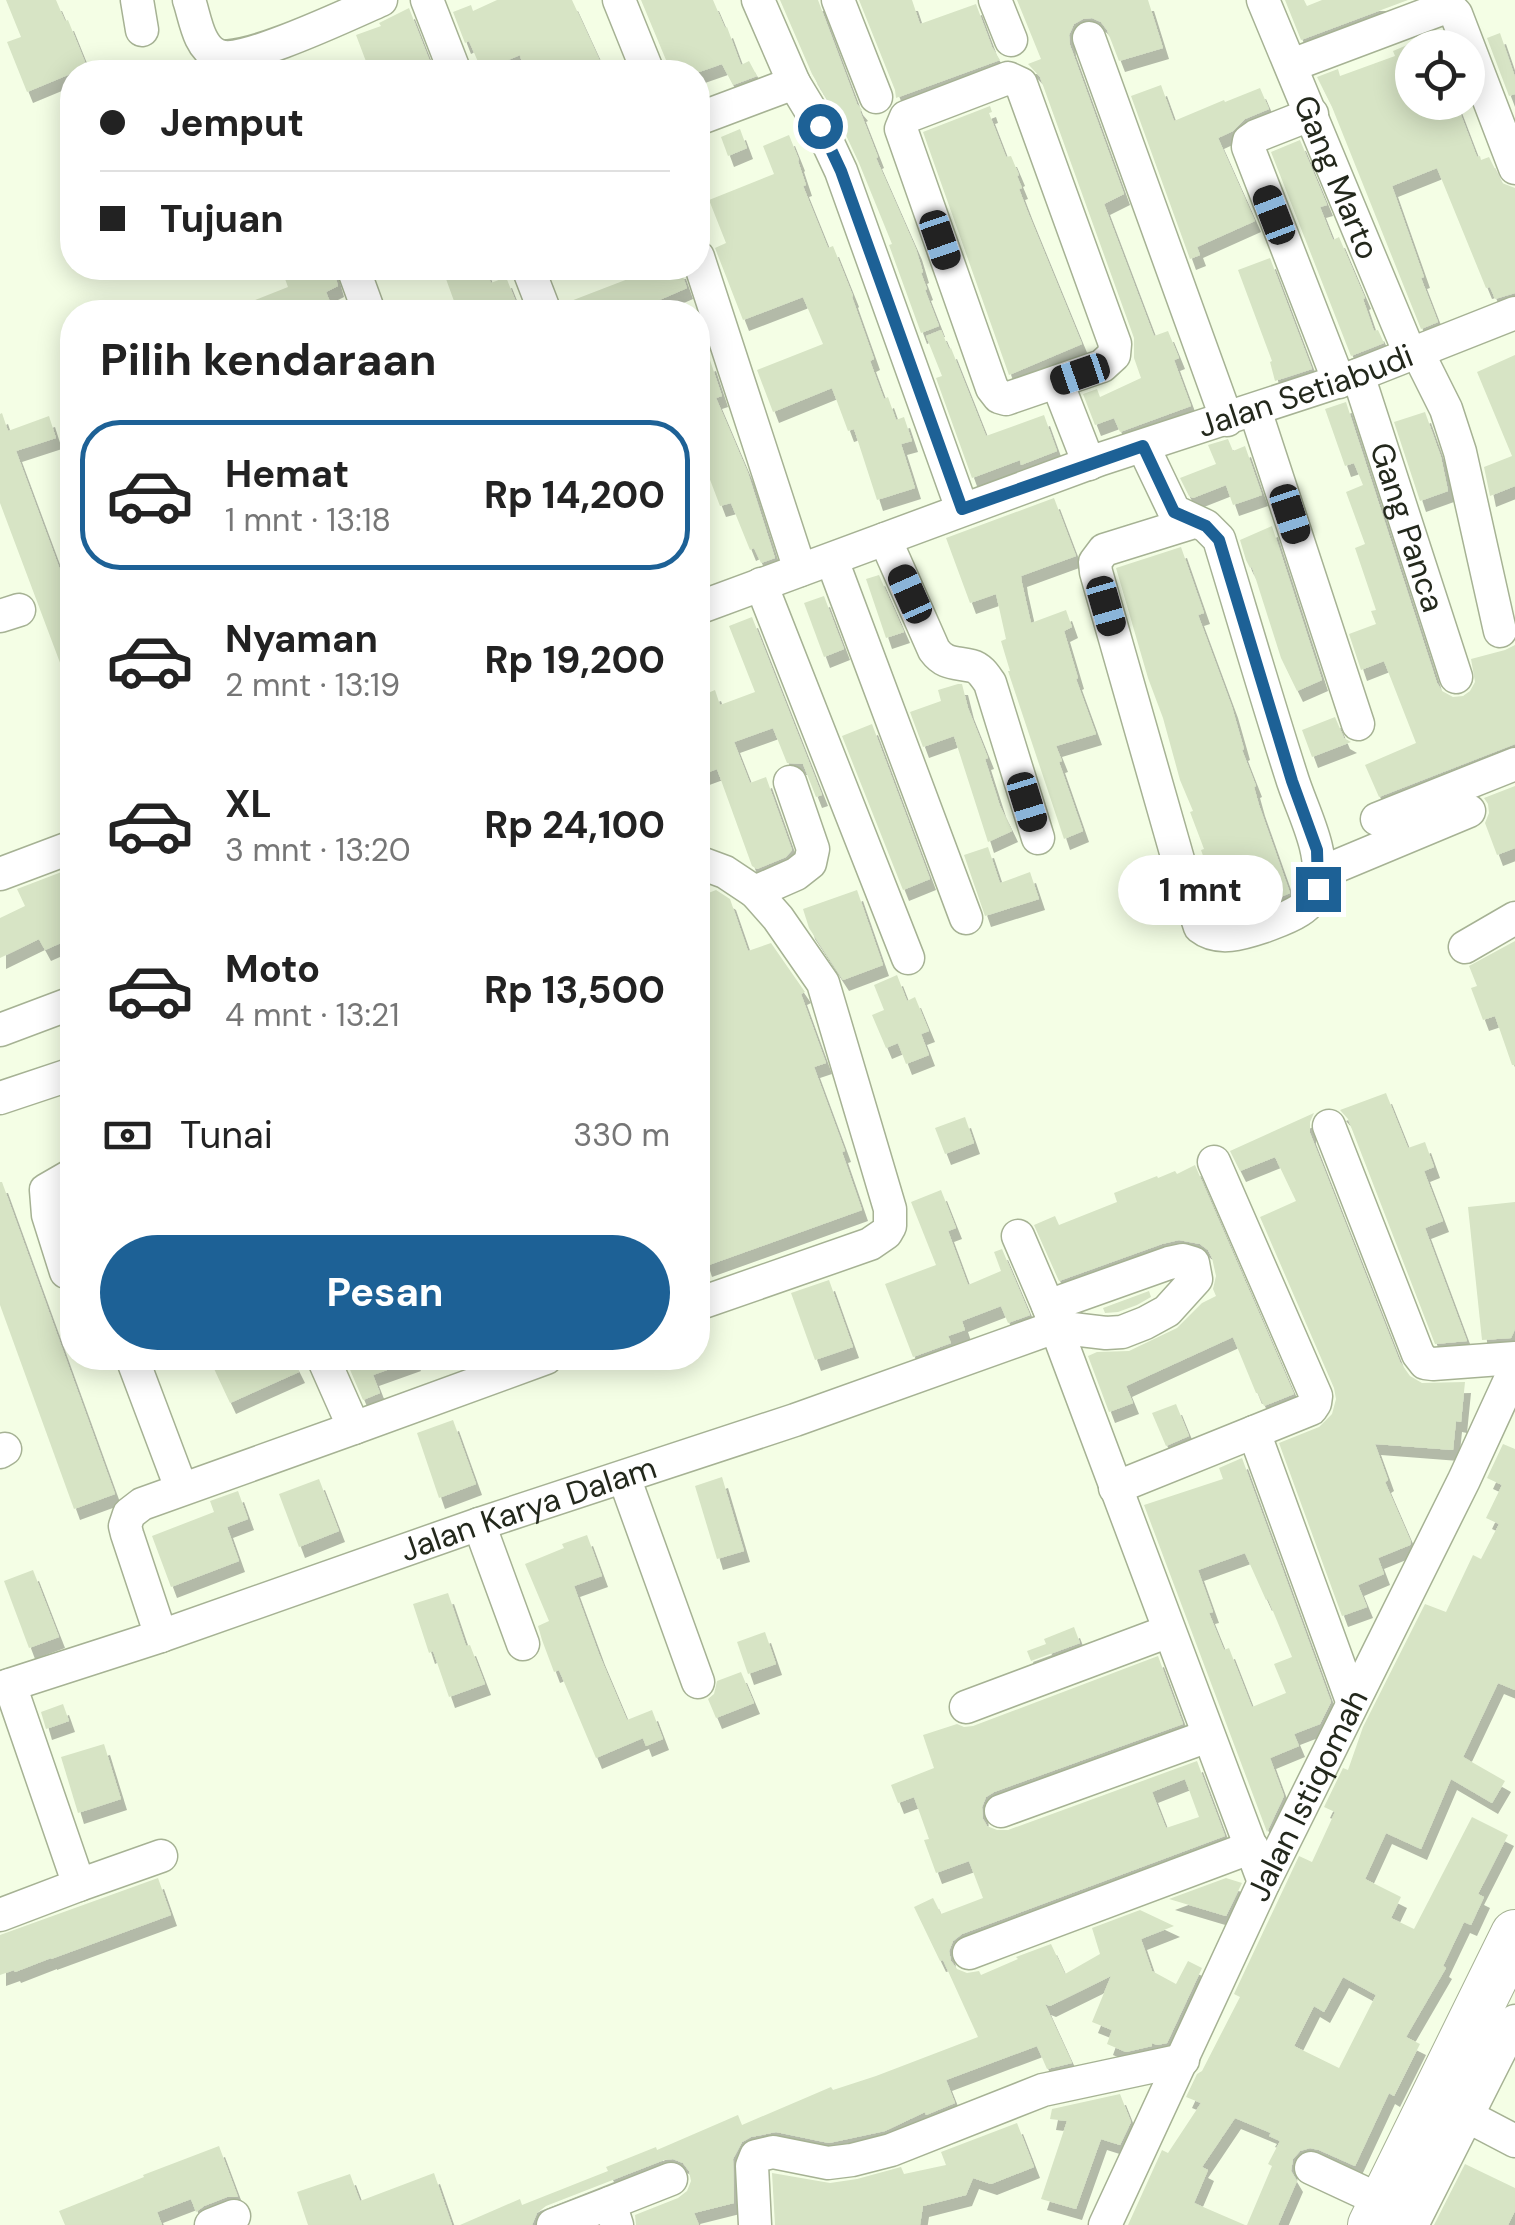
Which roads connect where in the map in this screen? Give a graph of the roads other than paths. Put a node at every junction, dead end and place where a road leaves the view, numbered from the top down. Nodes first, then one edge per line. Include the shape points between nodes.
1 (189, 0) edge
2 (381, 0) edge
3 (427, 0) edge
4 (619, 0) edge
5 (758, 0) edge
6 (838, 0) edge
7 (995, 0) edge
8 (1263, 0) edge
9 (1090, 38) dead end
10 (1011, 40) dead end
11 (276, 59) edge
12 (450, 60) edge
13 (643, 60) edge
14 (1292, 65) junction
15 (794, 83) junction
16 (876, 98) dead end
17 (710, 114) edge
18 (1312, 114) junction
19 (1515, 168) edge
20 (705, 280) edge
21 (1513, 321) edge
22 (1414, 353) junction
23 (1349, 378) junction
24 (1057, 382) junction
25 (1241, 415) junction
26 (1143, 446) junction
27 (1089, 464) junction
28 (962, 509) junction
29 (1194, 522) junction
30 (885, 539) junction
31 (832, 560) junction
32 (800, 570) junction
33 (761, 584) junction
34 (710, 603) edge
35 (1500, 630) dead end
36 (1456, 677) dead end
37 (1358, 724) dead end
38 (1515, 764) edge
39 (790, 782) dead end
40 (1469, 811) dead end
41 (1376, 819) dead end
42 (1038, 838) dead end
43 (60, 852) edge
44 (710, 866) edge
45 (0, 874) edge
46 (1318, 874) junction
47 (755, 892) junction
48 (966, 918) dead end
49 (1515, 918) edge
50 (1464, 947) dead end
51 (908, 958) dead end
52 (60, 1008) edge
53 (0, 1030) edge
54 (60, 1078) edge
55 (0, 1098) edge
56 (1329, 1126) dead end
57 (1214, 1162) dead end
58 (60, 1182) edge
59 (1018, 1236) dead end
60 (60, 1253) edge
61 (1087, 1294) junction
62 (710, 1300) edge
63 (1052, 1316) junction
64 (1106, 1333) junction
65 (1515, 1358) edge
66 (1515, 1369) edge
67 (137, 1370) edge
68 (328, 1370) edge
69 (487, 1370) edge
70 (354, 1428) junction
71 (1254, 1432) junction
72 (624, 1477) junction
73 (181, 1488) junction
74 (1115, 1488) junction
75 (480, 1524) junction
76 (1169, 1631) junction
77 (161, 1636) junction
78 (523, 1644) dead end
79 (698, 1682) dead end
80 (5, 1686) edge
81 (1352, 1701) junction
82 (966, 1707) dead end
83 (1208, 1736) junction
84 (1001, 1811) dead end
85 (1252, 1847) junction
86 (160, 1856) dead end
87 (1264, 1882) junction
88 (78, 1885) junction
89 (0, 1915) edge
90 (1515, 1934) edge
91 (969, 1953) dead end
92 (1515, 2021) edge
93 (1182, 2060) junction
94 (1451, 2107) junction
95 (1515, 2141) edge
96 (1311, 2168) dead end
97 (670, 2179) dead end
98 (613, 2214) edge
99 (1390, 2217) edge
100 (554, 2225) edge
101 (755, 2225) edge
102 (1105, 2225) edge

1 - 11 street via 204,45 215,55
2 - 11 street
3 - 12 street
4 - 13 street
5 - 15 street
6 - 16 street
7 - 10 street
8 - 14 street, Gang Marto
9 - 25 street
14 - 18 street, Gang Marto
14 - 19 street via 1450,8
15 - 17 street
15 - 28 street via 841,171
18 - 22 street, Gang Marto
18 - 23 street, Gang Panca via 1256,136 1248,147
20 - 32 street
21 - 22 street, Jalan Setiabudi
22 - 23 street, Jalan Setiabudi
22 - 35 street, Gang Marto via 1446,409 1460,452
23 - 25 street, Jalan Setiabudi
23 - 36 street, Gang Panca
24 - 24 street via 1006,399 992,388 901,129 906,117 1008,78 1021,84 1115,344 1102,366
24 - 27 street
25 - 26 street, Jalan Setiabudi
25 - 37 street
26 - 27 street, Jalan Setiabudi
26 - 29 street via 1174,512
27 - 28 street, Jalan Setiabudi
28 - 30 street, Jalan Setiabudi
29 - 46 street via 1219,540 1317,850
29 - 46 street via 1104,550 1095,562 1200,927 1220,936 1281,920 1308,906
30 - 31 street, Jalan Setiabudi
30 - 42 street via 941,660 973,666 990,683
31 - 32 street, Jalan Setiabudi
31 - 48 street
32 - 33 street, Jalan Setiabudi
33 - 34 street, Jalan Setiabudi
33 - 51 street
38 - 41 street
39 - 47 street via 812,848 810,862
40 - 46 street
43 - 45 street
44 - 47 street
47 - 62 street via 823,983 890,1226 870,1244
49 - 50 street
52 - 53 street
54 - 55 street
56 - 65 street via 1424,1363
57 - 71 street via 1316,1396 1311,1409
58 - 60 street via 46,1190
59 - 63 street
61 - 63 street, Jalan Karya Dalam
61 - 64 street
61 - 64 street, Jalan Karya Dalam via 1168,1263 1193,1263 1196,1278 1167,1310
63 - 64 street
63 - 72 street, Jalan Karya Dalam via 814,1414
63 - 74 street
66 - 81 street, Jalan Istiqomah
67 - 73 street
68 - 70 street
69 - 70 street
70 - 73 street
71 - 74 street
71 - 81 street
72 - 75 street, Jalan Karya Dalam
72 - 79 street
73 - 77 street via 134,1508 126,1520
74 - 76 street
75 - 77 street, Jalan Karya Dalam
75 - 78 street
76 - 82 street
76 - 83 street
77 - 80 street, Jalan Karya Dalam
80 - 88 street
81 - 87 street, Jalan Istiqomah
83 - 84 street
83 - 85 street
85 - 87 street
85 - 91 street
86 - 88 street
87 - 93 street, Jalan Istiqomah
88 - 89 street
90 - 94 highway
92 - 94 street
93 - 101 street via 1042,2090 852,2160 756,2156
93 - 102 street, Jalan Istiqomah
94 - 95 street
94 - 99 highway
96 - 99 street
97 - 98 street
98 - 100 street

